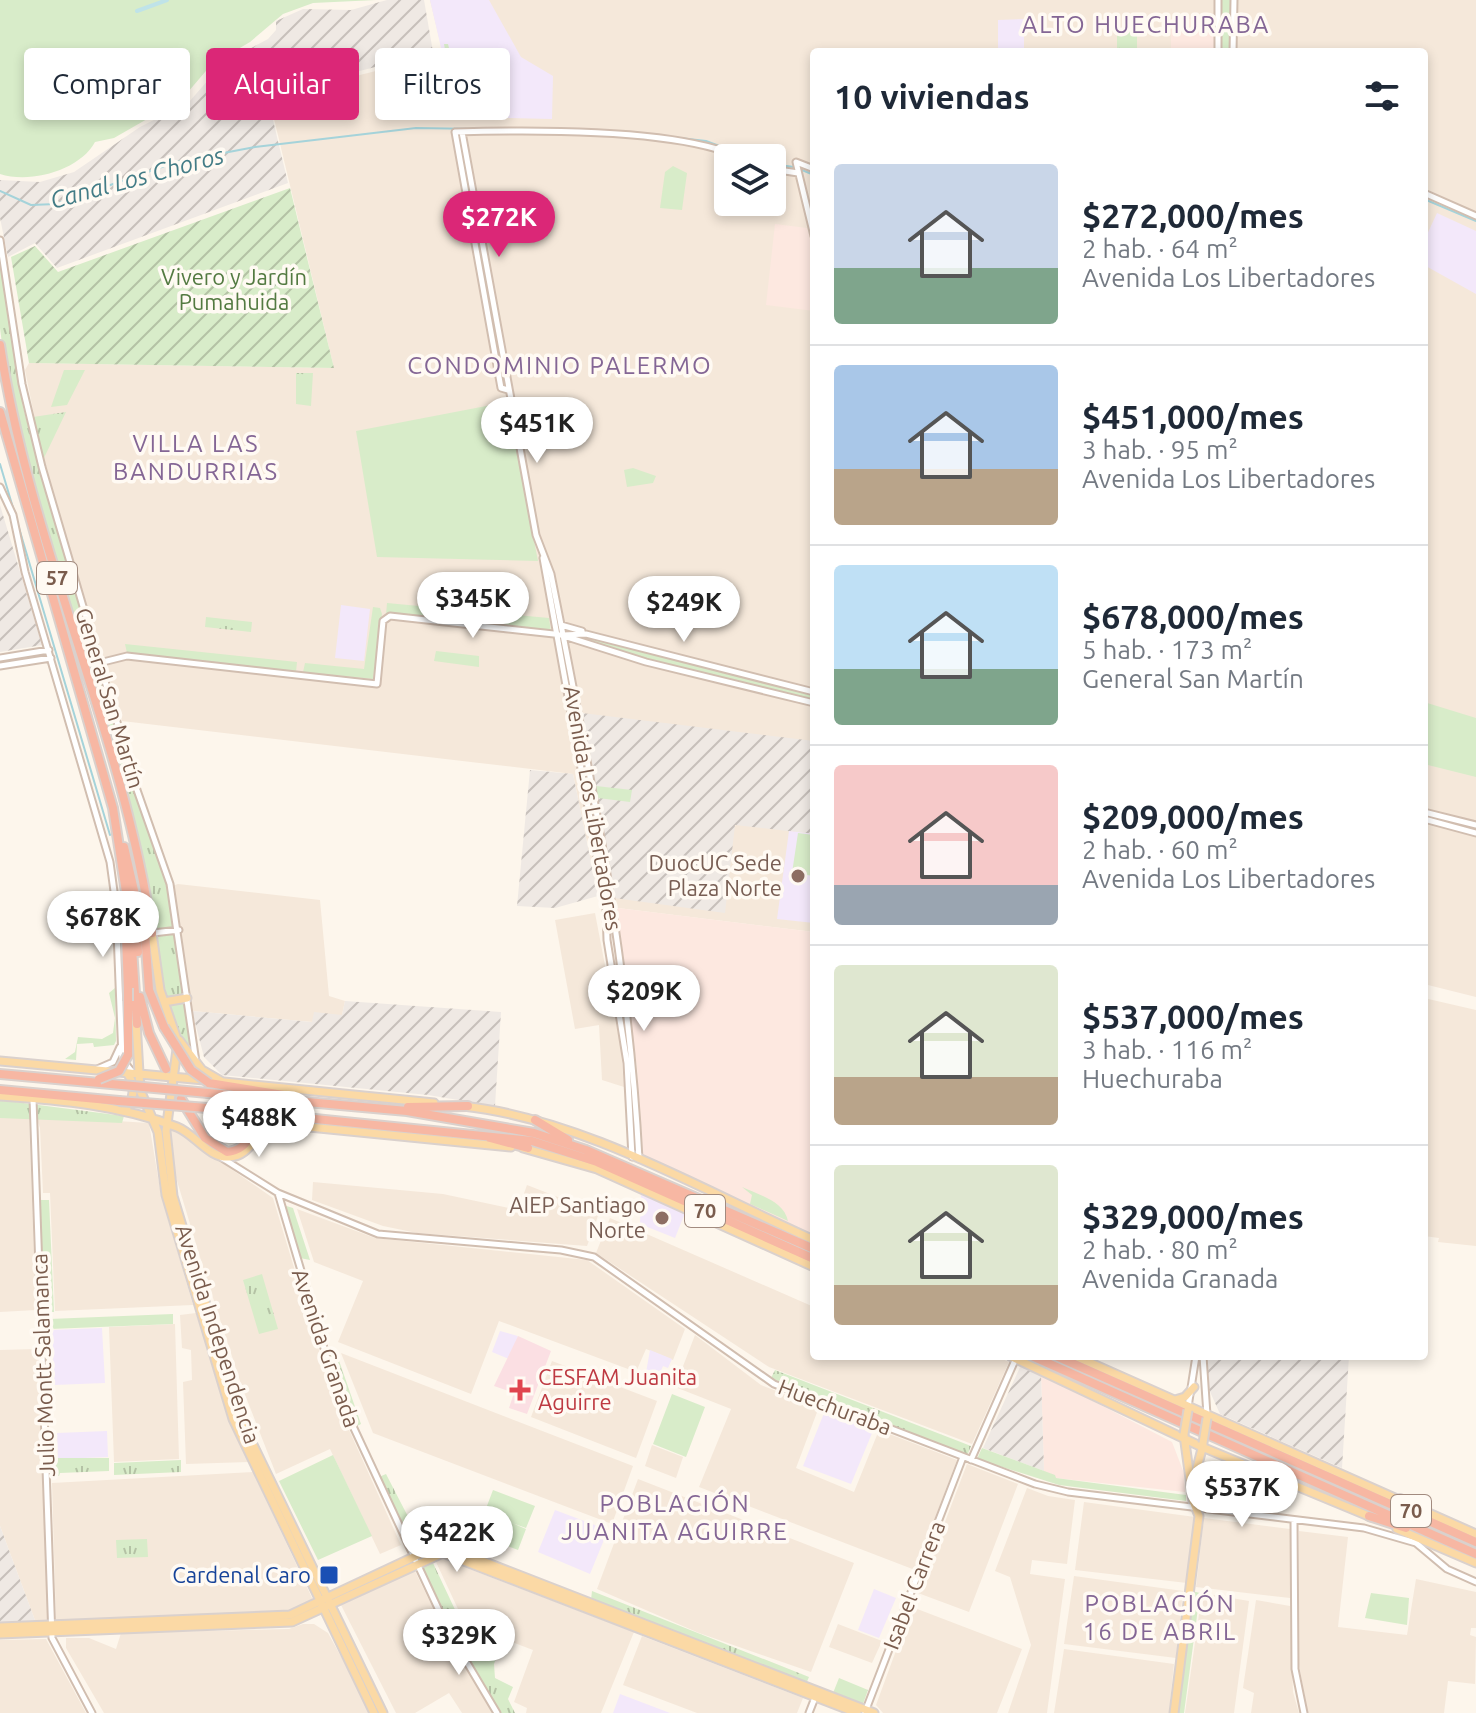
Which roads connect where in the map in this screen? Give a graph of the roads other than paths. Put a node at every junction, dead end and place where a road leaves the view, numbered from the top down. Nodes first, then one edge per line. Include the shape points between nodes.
1 (1218, 0) edge
2 (1234, 0) edge
3 (1218, 48) edge
4 (1233, 48) edge
5 (714, 148) edge
6 (810, 167) edge
7 (786, 171) edge
8 (798, 173) junction
9 (1428, 195) edge
10 (1476, 216) edge
11 (810, 220) edge
12 (0, 240) edge
13 (0, 345) edge
14 (500, 361) junction
15 (508, 390) junction
16 (0, 412) edge
17 (0, 487) edge
18 (542, 554) junction
19 (561, 625) junction
20 (586, 634) junction
21 (560, 635) junction
22 (49, 650) junction
23 (15, 656) junction
24 (0, 658) edge
25 (51, 658) junction
26 (99, 663) junction
27 (13, 664) junction
28 (0, 666) edge
29 (810, 691) edge
30 (810, 702) edge
31 (1428, 813) edge
32 (115, 815) junction
33 (1428, 820) edge
34 (1476, 825) edge
35 (1476, 833) edge
36 (134, 841) junction
37 (124, 879) junction
38 (140, 884) junction
39 (179, 930) junction
40 (152, 933) junction
41 (118, 984) junction
42 (187, 998) junction
43 (164, 1002) junction
44 (137, 1024) junction
45 (178, 1039) junction
46 (121, 1042) junction
47 (0, 1061) edge
48 (196, 1062) junction
49 (95, 1069) junction
50 (0, 1074) edge
51 (133, 1074) junction
52 (174, 1078) junction
53 (186, 1079) junction
54 (81, 1081) junction
55 (221, 1081) junction
56 (209, 1088) junction
57 (0, 1093) edge
58 (33, 1098) junction
59 (468, 1106) junction
60 (208, 1108) junction
61 (370, 1108) junction
62 (123, 1111) junction
63 (168, 1112) junction
64 (301, 1117) junction
65 (151, 1119) junction
66 (535, 1120) junction
67 (167, 1124) junction
68 (473, 1134) junction
69 (528, 1148) junction
70 (586, 1150) junction
71 (238, 1155) junction
72 (220, 1156) junction
73 (636, 1159) junction
74 (236, 1169) junction
75 (278, 1193) junction
76 (810, 1238) edge
77 (810, 1247) edge
78 (810, 1257) edge
79 (810, 1265) edge
80 (1012, 1360) edge
81 (1019, 1360) edge
82 (1041, 1360) edge
83 (1065, 1360) edge
84 (1074, 1360) edge
85 (1084, 1360) edge
86 (1196, 1360) edge
87 (1203, 1360) edge
88 (1101, 1375) junction
89 (1194, 1387) junction
90 (1175, 1400) junction
91 (1188, 1408) junction
92 (1207, 1416) junction
93 (1184, 1437) junction
94 (1203, 1445) junction
95 (1217, 1453) junction
96 (963, 1457) junction
97 (971, 1460) junction
98 (1200, 1461) junction
99 (1193, 1483) junction
100 (1400, 1499) junction
101 (1196, 1507) junction
102 (1369, 1516) junction
103 (1294, 1521) junction
104 (1430, 1534) junction
105 (1476, 1534) edge
106 (1466, 1538) junction
107 (1476, 1542) edge
108 (1476, 1554) edge
109 (415, 1560) junction
110 (1476, 1563) edge
111 (1476, 1582) edge
112 (324, 1604) junction
113 (0, 1627) edge
114 (52, 1629) junction
115 (0, 1634) edge
116 (816, 1693) junction
117 (869, 1712) edge
118 (92, 1713) edge
119 (374, 1713) edge
120 (383, 1713) edge
121 (497, 1713) edge
122 (809, 1713) edge
123 (857, 1713) edge
124 (1174, 1713) edge
125 (1304, 1713) edge

1 - 3 street
2 - 4 street
5 - 14 street, Avenida Los Libertadores via 674,140 458,132
6 - 8 street via 796,162
7 - 8 street
8 - 11 street
9 - 10 street
12 - 26 street, General San Martín via 28,415
13 - 36 highway, 57 via 20,449
14 - 15 street, Avenida Los Libertadores
14 - 15 street, Avenida Los Libertadores via 501,388
15 - 18 street, Avenida Los Libertadores
16 - 32 highway, 57
17 - 22 street, General San Martín via 13,515
18 - 19 street, Avenida Los Libertadores
18 - 21 street, Avenida Los Libertadores
19 - 20 street
19 - 21 street, Avenida Los Libertadores
20 - 21 street
20 - 29 street
21 - 26 street via 386,617 377,684 127,656
21 - 30 street
21 - 73 street, Avenida Los Libertadores via 611,900 634,1070
22 - 23 street
22 - 25 street, General San Martín
23 - 24 street
23 - 27 street
25 - 27 street
25 - 41 street, General San Martín via 110,862
26 - 39 street, General San Martín via 170,884
27 - 28 street
31 - 34 street
32 - 37 highway, 57
32 - 38 highway via 134,888 142,1008 167,1068 146,1008
33 - 35 street
36 - 38 highway
36 - 40 highway
37 - 44 highway, 57
37 - 54 highway, bridge via 128,1055 119,1071
38 - 56 highway, bridge via 149,995 191,1070
39 - 40 street
39 - 42 street, General San Martín
40 - 43 main road, Avenida Independencia
41 - 44 main road via 127,992
41 - 46 street, General San Martín
42 - 43 main road
42 - 48 street, General San Martín
43 - 45 main road, Avenida Independencia
44 - 51 main road, Avenida Independencia
45 - 48 main road
45 - 52 main road, Avenida Independencia
46 - 49 street via 113,1062
46 - 51 street, General San Martín via 122,1059
47 - 49 main road
48 - 53 street
48 - 55 main road
49 - 51 main road
50 - 54 highway, 70
51 - 52 main road
51 - 62 main road via 130,1105
51 - 65 main road, Avenida Independencia
52 - 53 main road
52 - 63 main road, Avenida Independencia
53 - 55 main road
54 - 56 highway, 70, bridge
55 - 59 main road
56 - 61 highway, 70
57 - 58 main road
57 - 60 highway, 70, bridge
58 - 62 main road
58 - 114 street, Julio Montt Salamanca
59 - 61 highway
59 - 66 main road
60 - 64 highway, 70
60 - 64 highway via 244,1122 247,1133 240,1145 226,1148 214,1142 183,1098 205,1138 227,1152 242,1147 263,1123
61 - 70 highway, 70 via 483,1121
62 - 65 main road
63 - 65 main road
63 - 67 main road, Avenida Independencia
64 - 68 highway, 70
65 - 67 main road
65 - 112 main road, Avenida Independencia via 166,1195 233,1419
66 - 70 highway
66 - 73 main road
67 - 72 main road
67 - 112 main road, Avenida Independencia via 171,1187 238,1412
68 - 69 highway
68 - 78 highway, 70 via 532,1141 576,1154
69 - 71 main road via 287,1124 263,1130
69 - 79 main road via 597,1169
70 - 77 highway, 70
71 - 72 main road
71 - 74 street
72 - 74 street, Huechuraba
73 - 76 main road
74 - 75 street, Huechuraba
75 - 96 street, Huechuraba via 394,1237 594,1257 770,1382
75 - 109 street, Avenida Granada via 334,1386
80 - 97 street
81 - 93 main road
82 - 104 highway, 70
83 - 88 highway, 70
84 - 88 highway
85 - 90 main road
86 - 89 street
87 - 92 street
88 - 106 highway, 70
89 - 90 main road
89 - 91 street
90 - 91 main road
91 - 92 main road
91 - 93 main road, bridge
92 - 94 main road, bridge
92 - 100 main road
93 - 94 main road
93 - 99 main road
94 - 95 main road
94 - 98 main road
95 - 98 main road
95 - 102 main road
96 - 97 street, Huechuraba
96 - 117 street, Isabel Carrera
97 - 101 street, Huechuraba via 1053,1489
98 - 99 main road
99 - 101 main road
100 - 105 main road
100 - 106 highway
101 - 103 street, Huechuraba
101 - 124 main road via 1199,1518
102 - 104 highway
102 - 110 main road
103 - 111 street, Huechuraba via 1364,1528 1411,1542
103 - 125 street via 1295,1669
104 - 108 highway, 70
106 - 107 highway, 70
109 - 112 main road
109 - 116 main road via 438,1546 447,1547
109 - 121 street, Avenida Granada via 450,1634
112 - 114 main road via 286,1623
112 - 119 main road, Avenida Independencia
112 - 120 main road, Avenida Independencia
113 - 114 main road
114 - 115 main road
114 - 118 street via 52,1641
116 - 117 main road
116 - 122 street
116 - 123 main road

